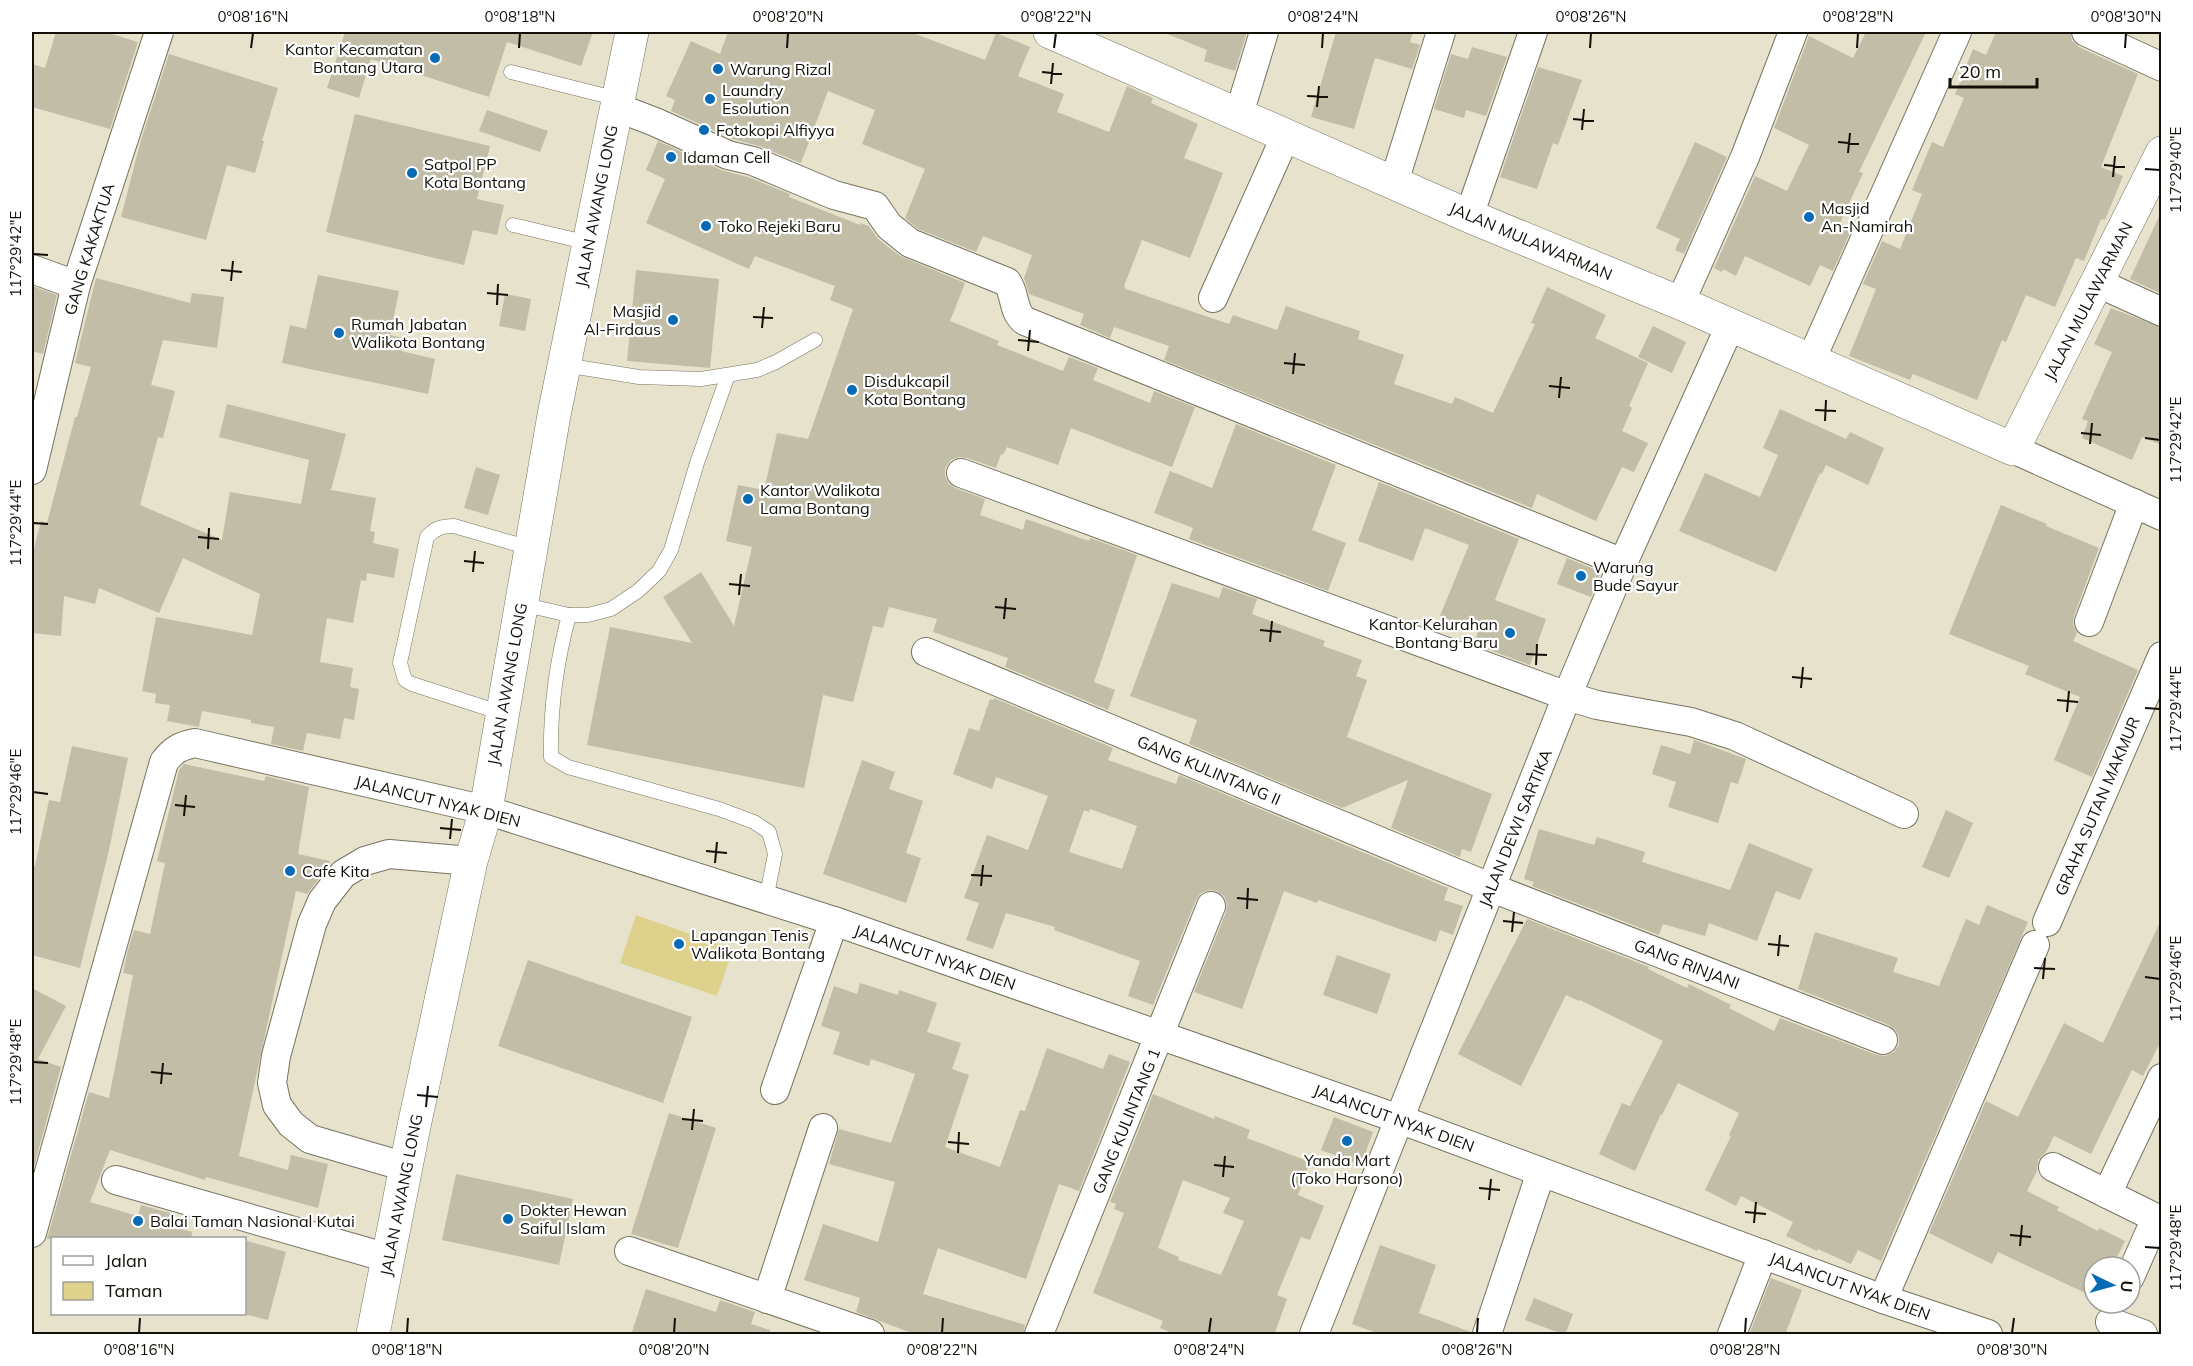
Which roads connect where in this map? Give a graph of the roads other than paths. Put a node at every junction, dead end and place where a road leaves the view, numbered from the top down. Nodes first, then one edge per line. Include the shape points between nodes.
1 (159, 32) edge
2 (632, 32) edge
3 (1050, 32) edge
4 (1264, 32) edge
5 (1441, 32) edge
6 (1533, 32) edge
7 (1793, 32) edge
8 (1957, 32) edge
9 (2086, 32) edge
10 (1081, 38) edge
11 (2162, 67) edge
12 (511, 72) dead end
13 (617, 103) junction
14 (1239, 114) junction
15 (1286, 135) junction
16 (2160, 158) edge
17 (1394, 182) junction
18 (1468, 216) junction
19 (513, 225) dead end
20 (589, 243) junction
21 (32, 269) edge
22 (2098, 283) junction
23 (76, 285) junction
24 (1213, 298) dead end
25 (1680, 303) junction
26 (2162, 312) edge
27 (1730, 326) junction
28 (814, 340) dead end
29 (1810, 360) junction
30 (564, 365) junction
31 (728, 375) junction
32 (2013, 449) junction
33 (32, 470) edge
34 (962, 473) dead end
35 (2134, 503) junction
36 (2162, 516) edge
37 (530, 548) junction
38 (1623, 563) junction
39 (521, 604) junction
40 (569, 615) junction
41 (2089, 622) dead end
42 (926, 652) dead end
43 (2162, 656) edge
44 (1567, 696) junction
45 (502, 713) junction
46 (486, 810) junction
47 (1904, 814) dead end
48 (471, 861) junction
49 (1492, 888) junction
50 (766, 900) junction
51 (1211, 906) dead end
52 (834, 921) junction
53 (1161, 1035) junction
54 (1883, 1040) dead end
55 (2162, 1078) edge
56 (775, 1090) dead end
57 (1399, 1119) junction
58 (823, 1128) dead end
59 (406, 1167) junction
60 (2053, 1167) dead end
61 (1540, 1172) junction
62 (116, 1180) dead end
63 (2107, 1194) junction
64 (2159, 1220) edge
65 (32, 1233) edge
66 (629, 1251) dead end
67 (1763, 1254) junction
68 (2141, 1255) edge
69 (388, 1258) junction
70 (767, 1299) junction
71 (1882, 1299) junction
72 (2111, 1320) edge
73 (1972, 1332) edge
74 (373, 1335) edge
75 (870, 1335) edge
76 (1039, 1335) edge
77 (1314, 1335) edge
78 (1487, 1335) edge
79 (1732, 1335) edge
80 (2143, 1335) edge

1 - 23 street, GANG KAKAKTUA
2 - 13 street, JALAN AWANG LONG
3 - 10 street, JALAN MULAWARMAN
4 - 14 street
5 - 17 street
6 - 18 street
7 - 25 street via 1745,157
8 - 29 street
9 - 11 street
10 - 14 street, JALAN MULAWARMAN
12 - 13 lane
13 - 20 street, JALAN AWANG LONG
13 - 38 street via 728,155 874,206 889,226 910,243 1006,282 1017,313 1025,321
14 - 15 street, JALAN MULAWARMAN
15 - 17 street, JALAN MULAWARMAN
15 - 24 street
16 - 22 street, JALAN MULAWARMAN
17 - 18 street, JALAN MULAWARMAN
18 - 25 street, JALAN MULAWARMAN
19 - 20 lane
20 - 30 street, JALAN AWANG LONG
21 - 23 street
22 - 26 street
22 - 32 street, JALAN MULAWARMAN
23 - 33 street, GANG KAKAKTUA
25 - 27 street, JALAN MULAWARMAN
27 - 29 street, JALAN MULAWARMAN
27 - 38 street, JALAN DEWI SARTIKA
28 - 31 lane via 757,370
29 - 32 street, JALAN MULAWARMAN
30 - 31 lane via 639,377 701,379
30 - 37 street, JALAN AWANG LONG
31 - 40 lane via 671,550 659,571 611,609
32 - 35 street, JALAN MULAWARMAN
34 - 44 street
35 - 36 street, JALAN MULAWARMAN
35 - 41 street
37 - 39 street, JALAN AWANG LONG
37 - 45 lane via 454,526 434,530 427,537 400,663 405,680 412,684
38 - 44 street, JALAN DEWI SARTIKA
39 - 40 lane
39 - 45 street, JALAN AWANG LONG
40 - 50 lane via 560,647 551,757 568,767 754,822 769,832 775,854
42 - 49 street, GANG KULINTANG II
43 - 71 street, GRAHA SUTAN MAKMUR
44 - 47 street via 1691,722 1735,736
44 - 49 street, JALAN DEWI SARTIKA
45 - 46 street, JALAN AWANG LONG
46 - 48 street, JALAN AWANG LONG
46 - 50 street, JALANCUT NYAK DIEN
46 - 65 street, JALANCUT NYAK DIEN via 195,743 173,751 164,762 159,779
48 - 59 street, JALAN AWANG LONG
48 - 59 street via 389,854 365,861 343,874 322,901 312,924 276,1056 274,1094 291,1124 310,1139
49 - 54 street, GANG RINJANI
49 - 57 street, JALAN DEWI SARTIKA
50 - 52 street, JALANCUT NYAK DIEN
51 - 53 street, GANG KULINTANG 1
52 - 53 street, JALANCUT NYAK DIEN
52 - 56 street
53 - 57 street, JALANCUT NYAK DIEN
53 - 76 street, GANG KULINTANG 1
55 - 63 street
57 - 61 street, JALANCUT NYAK DIEN
57 - 77 street, JALAN DEWI SARTIKA
58 - 70 street
59 - 69 street, JALAN AWANG LONG
60 - 63 street
61 - 67 street, JALANCUT NYAK DIEN
61 - 78 street
62 - 69 street
63 - 64 street
64 - 68 street
66 - 70 street
67 - 71 street, JALANCUT NYAK DIEN
67 - 79 street
69 - 74 street, JALAN AWANG LONG
70 - 75 street
71 - 73 street, JALANCUT NYAK DIEN
72 - 80 street

